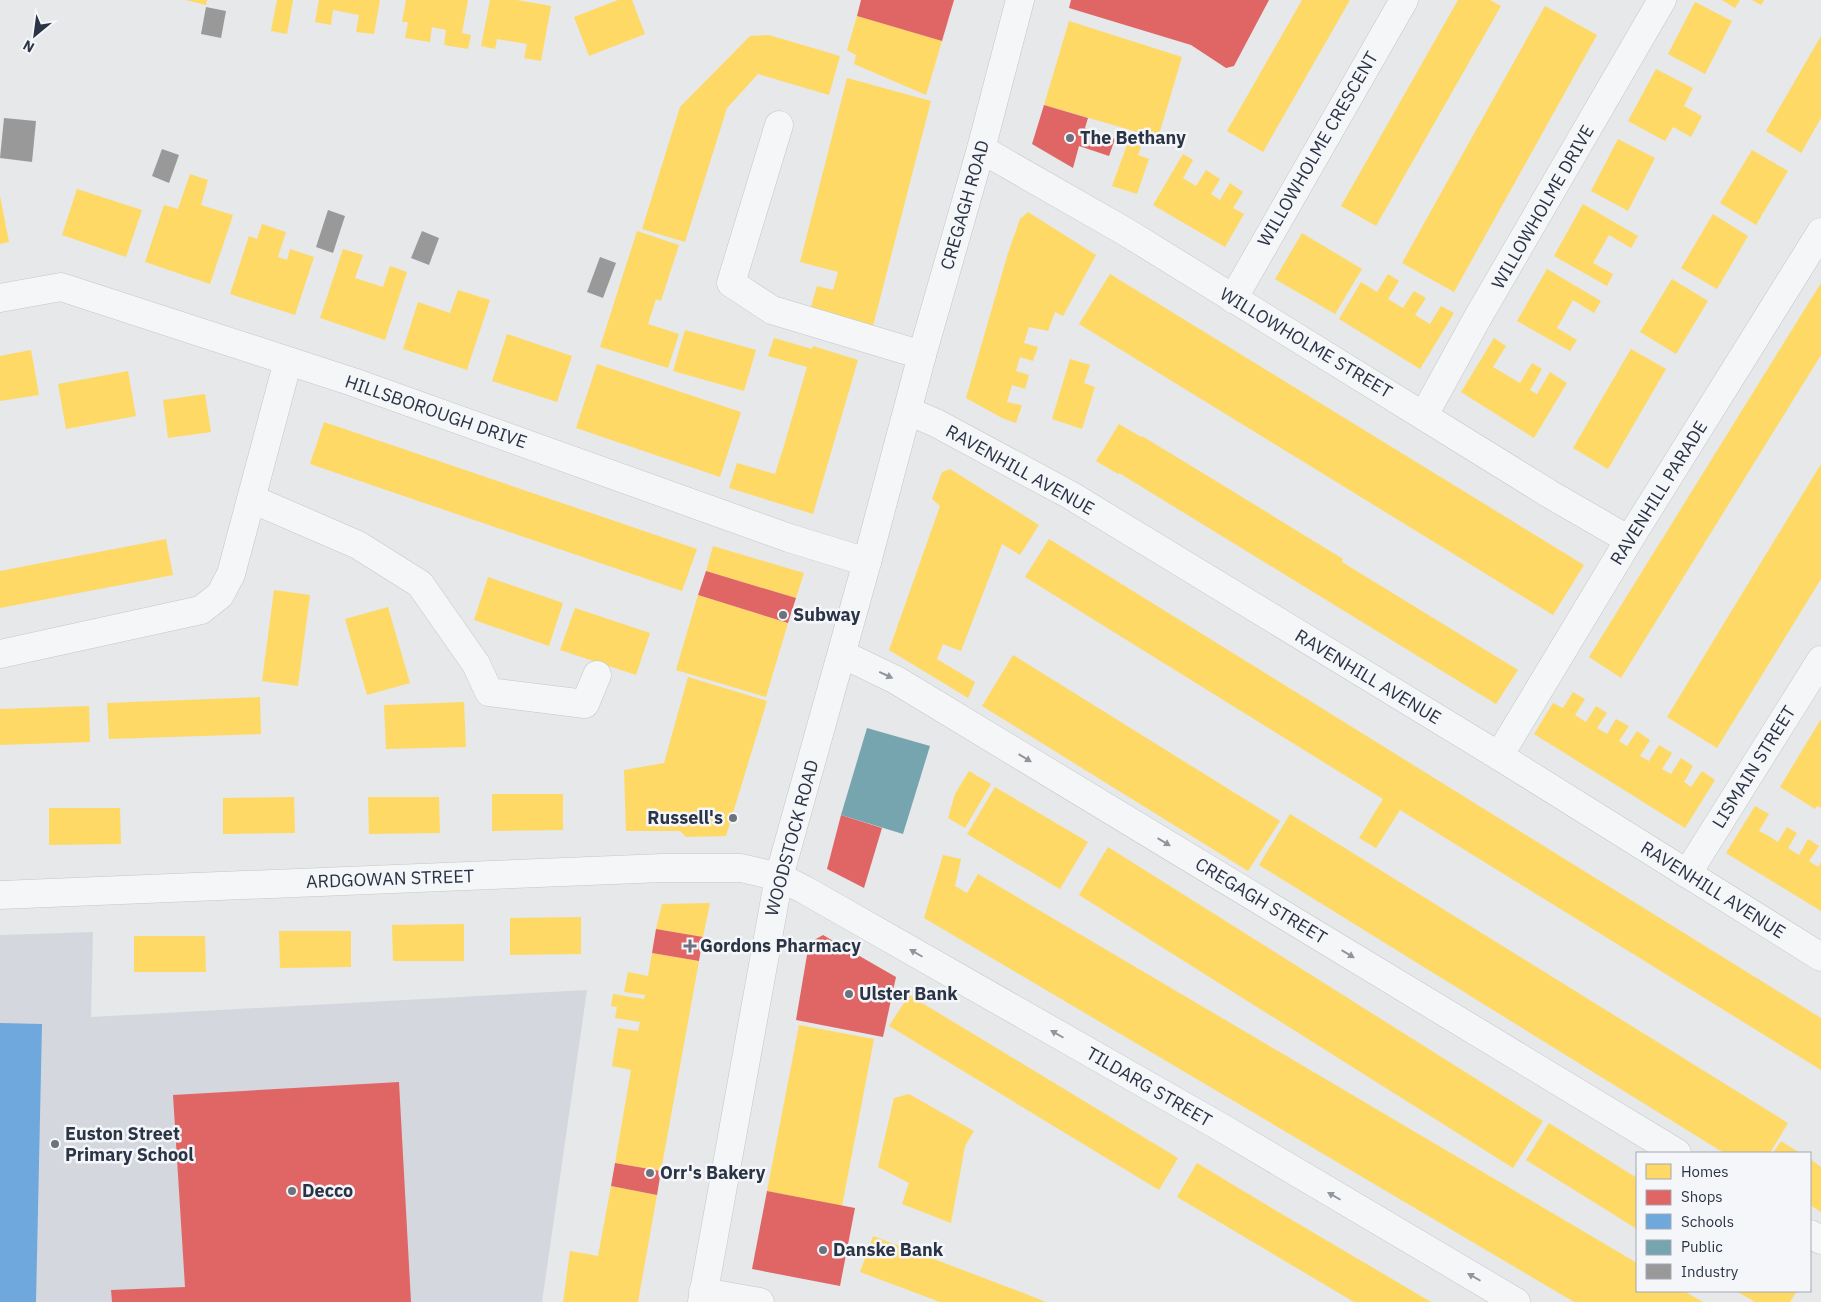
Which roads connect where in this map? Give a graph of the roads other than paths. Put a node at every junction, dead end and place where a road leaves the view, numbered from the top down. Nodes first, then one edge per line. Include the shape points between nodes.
1 (1020, 0) edge
2 (1404, 0) edge
3 (1662, 0) edge
4 (779, 125) dead end
5 (981, 149) junction
6 (1821, 232) edge
7 (0, 298) edge
8 (1233, 299) junction
9 (922, 355) junction
10 (288, 361) junction
11 (908, 410) junction
12 (1424, 414) junction
13 (252, 499) junction
14 (1629, 540) junction
15 (867, 562) junction
16 (0, 654) edge
17 (842, 654) junction
18 (1821, 660) edge
19 (597, 675) dead end
20 (1499, 756) junction
21 (1686, 874) junction
22 (779, 877) junction
23 (0, 895) edge
24 (1821, 957) edge
25 (1675, 1152) edge
26 (702, 1297) edge
27 (760, 1302) edge
28 (1516, 1302) edge

1 - 5 street, CREGAGH ROAD
2 - 8 street, WILLOWHOLME CRESCENT
3 - 12 street, WILLOWHOLME DRIVE
4 - 9 street via 731,283 772,310
5 - 8 street, WILLOWHOLME STREET via 1126,232
5 - 9 street, CREGAGH ROAD
6 - 14 street, RAVENHILL PARADE
7 - 10 street, HILLSBOROUGH DRIVE via 61,287
8 - 12 street, WILLOWHOLME STREET
9 - 11 street, CREGAGH ROAD
10 - 13 street
10 - 15 street, HILLSBOROUGH DRIVE via 789,538
11 - 15 street, WOODSTOCK ROAD
11 - 20 street, RAVENHILL AVENUE via 1070,495
12 - 14 street, WILLOWHOLME STREET
13 - 16 street via 231,574 220,596 201,610
13 - 19 street via 358,545 420,584 476,664 489,692 585,704
14 - 20 street, RAVENHILL PARADE
15 - 17 street, WOODSTOCK ROAD
17 - 22 street, WOODSTOCK ROAD
17 -> 25 street, CREGAGH STREET via 896,680
18 - 21 street, LISMAIN STREET
20 - 21 street, RAVENHILL AVENUE
21 - 24 street, RAVENHILL AVENUE
22 - 23 street, ARDGOWAN STREET via 741,868 663,868
22 - 26 street, WOODSTOCK ROAD
28 -> 22 street, TILDARG STREET via 1217,1125
26 - 27 street

